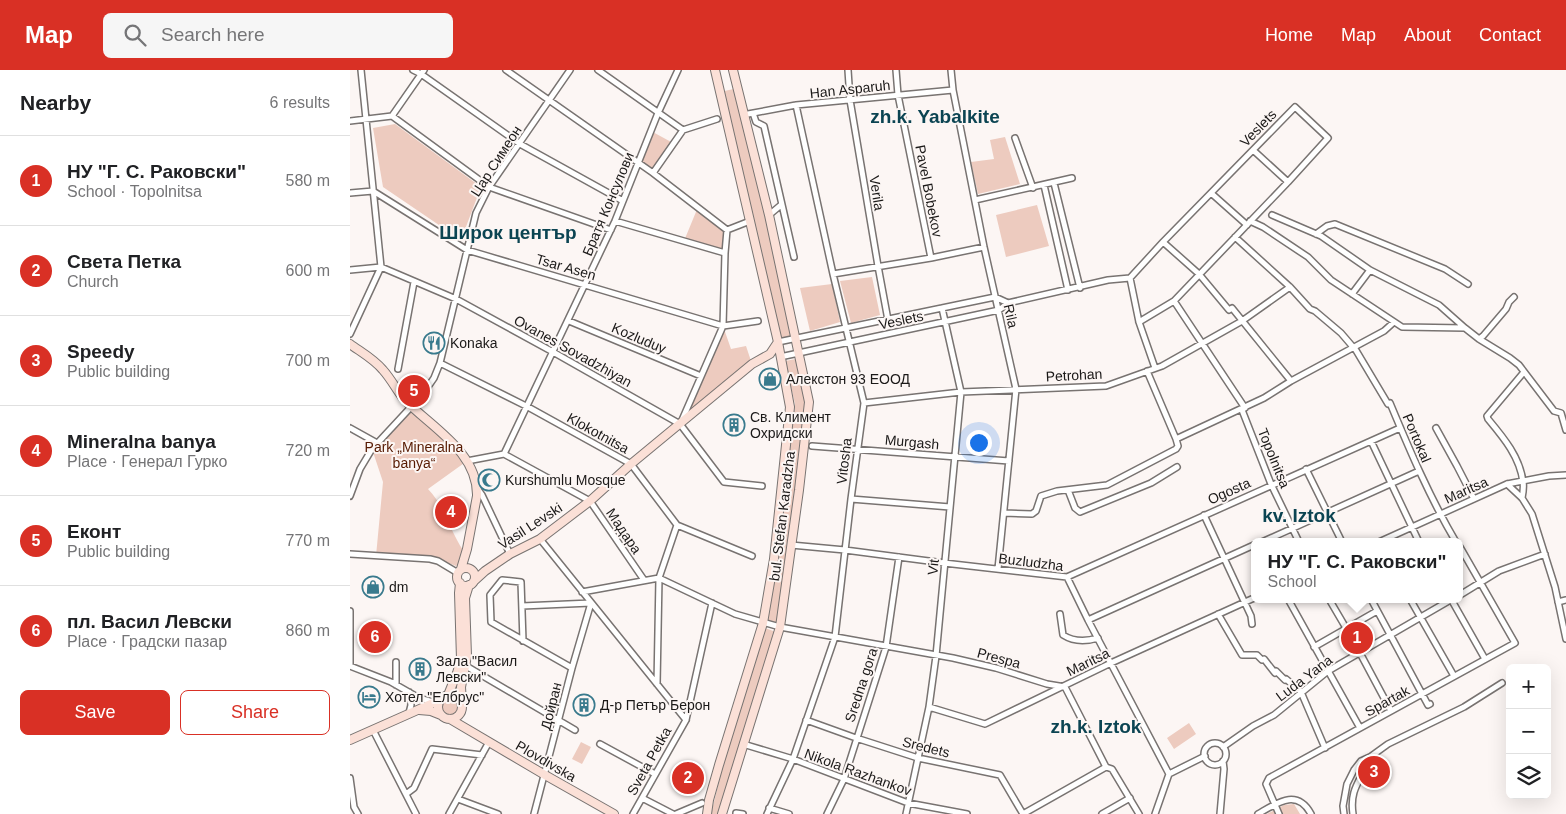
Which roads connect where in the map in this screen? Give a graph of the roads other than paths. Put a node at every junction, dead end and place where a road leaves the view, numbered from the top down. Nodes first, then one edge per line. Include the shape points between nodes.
1 (361, 70) edge
2 (413, 70) edge
3 (506, 70) edge
4 (570, 70) edge
5 (598, 70) edge
6 (678, 70) edge
7 (715, 70) edge
8 (733, 70) edge
9 (848, 70) edge
10 (896, 70) edge
11 (951, 70) edge
12 (423, 72) edge
13 (953, 90) junction
14 (898, 95) junction
15 (850, 100) junction
16 (549, 101) junction
17 (796, 105) junction
18 (658, 112) junction
19 (392, 116) junction
20 (366, 119) junction
21 (717, 119) dead end
22 (350, 121) edge
23 (683, 130) junction
24 (1015, 138) dead end
25 (520, 144) junction
26 (1254, 150) junction
27 (638, 163) junction
28 (653, 173) junction
29 (1072, 178) dead end
30 (1288, 182) junction
31 (1054, 183) junction
32 (1044, 185) junction
33 (489, 187) junction
34 (1033, 188) junction
35 (373, 191) junction
36 (350, 193) edge
37 (1211, 193) junction
38 (975, 200) junction
39 (623, 201) junction
40 (781, 206) junction
41 (769, 215) junction
42 (1272, 215) dead end
43 (615, 221) junction
44 (750, 222) junction
45 (1249, 223) junction
46 (611, 230) junction
47 (727, 230) junction
48 (1316, 234) junction
49 (1235, 237) junction
50 (1163, 242) junction
51 (984, 246) junction
52 (467, 250) junction
53 (725, 253) junction
54 (794, 257) dead end
55 (931, 258) junction
56 (878, 266) junction
57 (381, 267) junction
58 (350, 270) edge
59 (1370, 270) junction
60 (833, 274) junction
61 (1199, 274) junction
62 (1130, 278) junction
63 (414, 282) junction
64 (585, 284) junction
65 (1468, 284) dead end
66 (1290, 287) junction
67 (1080, 288) junction
68 (1068, 290) junction
69 (1352, 294) junction
70 (1514, 297) dead end
71 (995, 298) junction
72 (456, 299) junction
73 (1174, 301) junction
74 (1008, 303) junction
75 (942, 308) junction
76 (999, 310) junction
77 (888, 320) junction
78 (569, 321) junction
79 (758, 321) dead end
80 (1242, 321) junction
81 (945, 322) junction
82 (1139, 322) junction
83 (1394, 322) junction
84 (723, 326) junction
85 (1465, 328) junction
86 (846, 329) junction
87 (350, 333) edge
88 (795, 339) junction
89 (1479, 339) junction
90 (778, 342) junction
91 (849, 342) junction
92 (350, 344) edge
93 (1202, 344) junction
94 (1353, 347) junction
95 (553, 352) junction
96 (798, 353) junction
97 (770, 354) junction
98 (780, 357) junction
99 (440, 363) junction
100 (1155, 368) junction
101 (398, 369) dead end
102 (1147, 371) junction
103 (1524, 372) junction
104 (701, 376) junction
105 (1291, 381) junction
106 (1016, 389) junction
107 (961, 392) junction
108 (864, 403) junction
109 (528, 407) junction
110 (409, 409) junction
111 (1243, 409) junction
112 (680, 424) junction
113 (350, 428) edge
114 (1400, 428) junction
115 (1436, 428) dead end
116 (1566, 430) edge
117 (1176, 439) junction
118 (1371, 441) junction
119 (377, 443) junction
120 (812, 446) dead end
121 (857, 449) junction
122 (504, 454) junction
123 (955, 457) junction
124 (467, 460) junction
125 (1009, 461) junction
126 (632, 464) junction
127 (1177, 467) dead end
128 (1306, 469) junction
129 (1419, 471) junction
130 (1566, 475) edge
131 (350, 477) edge
132 (356, 479) junction
133 (1523, 481) junction
134 (1271, 484) junction
135 (1391, 484) junction
136 (1507, 484) junction
137 (762, 486) dead end
138 (477, 488) junction
139 (1068, 490) junction
140 (350, 496) edge
141 (1522, 498) junction
142 (851, 499) junction
143 (1474, 499) junction
144 (590, 501) junction
145 (950, 508) junction
146 (1004, 513) junction
147 (1327, 513) junction
148 (1440, 514) junction
149 (1204, 515) junction
150 (678, 525) junction
151 (1411, 527) junction
152 (1292, 528) junction
153 (540, 538) junction
154 (1271, 538) edge
155 (1297, 538) edge
156 (1340, 538) edge
157 (1388, 538) edge
158 (1417, 538) edge
159 (1454, 538) edge
160 (791, 545) junction
161 (1251, 546) edge
162 (845, 550) junction
163 (1463, 553) edge
164 (350, 554) edge
165 (510, 554) junction
166 (1545, 554) junction
167 (752, 556) dead end
168 (898, 557) junction
169 (1224, 559) junction
170 (944, 563) junction
171 (465, 570) junction
172 (998, 570) junction
173 (485, 571) junction
174 (1067, 577) junction
175 (660, 578) junction
176 (644, 580) junction
177 (1480, 582) junction
178 (460, 583) junction
179 (471, 583) junction
180 (582, 592) junction
181 (1463, 593) edge
182 (1251, 600) edge
183 (1566, 600) edge
184 (1558, 602) junction
185 (591, 603) junction
186 (712, 603) junction
187 (1244, 603) junction
188 (1290, 603) edge
189 (1331, 603) edge
190 (1373, 603) edge
191 (1412, 603) edge
192 (1445, 603) edge
193 (1454, 603) edge
194 (522, 606) junction
195 (1377, 611) junction
196 (350, 612) edge
197 (1060, 614) dead end
198 (1218, 614) junction
199 (1420, 618) junction
200 (1088, 620) junction
201 (763, 623) junction
202 (1252, 624) dead end
203 (780, 627) junction
204 (1346, 628) junction
205 (352, 632) edge
206 (1390, 636) junction
207 (835, 637) junction
208 (1098, 638) junction
209 (1566, 639) edge
210 (523, 641) junction
211 (351, 645) edge
212 (886, 647) junction
213 (1314, 647) junction
214 (1360, 653) junction
215 (936, 656) junction
216 (1486, 659) junction
217 (396, 662) dead end
218 (1111, 663) junction
219 (350, 666) edge
220 (466, 666) junction
221 (572, 668) junction
222 (1328, 671) junction
223 (1454, 676) junction
224 (1502, 683) dead end
225 (658, 684) junction
226 (396, 685) junction
227 (1065, 686) junction
228 (409, 692) junction
229 (1301, 692) junction
230 (1423, 693) junction
231 (448, 695) junction
232 (437, 701) junction
233 (462, 703) junction
234 (1430, 704) dead end
235 (929, 707) junction
236 (419, 710) junction
237 (1392, 711) junction
238 (462, 712) junction
239 (407, 715) junction
240 (441, 715) junction
241 (450, 719) junction
242 (686, 720) junction
243 (806, 720) junction
244 (558, 721) junction
245 (1360, 728) junction
246 (466, 729) junction
247 (373, 730) junction
248 (575, 730) dead end
249 (856, 738) junction
250 (350, 740) edge
251 (489, 742) junction
252 (600, 744) dead end
253 (743, 744) junction
254 (1223, 747) junction
255 (1325, 748) junction
256 (482, 755) junction
257 (1205, 756) junction
258 (1370, 757) junction
259 (918, 758) junction
260 (793, 759) junction
261 (1223, 761) junction
262 (1106, 767) junction
263 (655, 774) junction
264 (1169, 774) junction
265 (545, 776) junction
266 (350, 778) edge
267 (844, 779) junction
268 (406, 794) junction
269 (642, 798) junction
270 (1130, 798) junction
271 (458, 799) junction
272 (702, 803) dead end
273 (908, 803) junction
274 (1275, 805) junction
275 (352, 808) edge
276 (768, 811) edge
277 (358, 814) edge
278 (416, 814) edge
279 (449, 814) edge
280 (498, 814) edge
281 (534, 814) edge
282 (614, 814) edge
283 (633, 814) edge
284 (675, 814) edge
285 (707, 814) edge
286 (722, 814) edge
287 (736, 814) edge
288 (743, 814) edge
289 (789, 814) edge
290 (827, 814) edge
291 (906, 814) edge
292 (967, 814) edge
293 (1023, 814) edge
294 (1102, 814) edge
295 (1139, 814) edge
296 (1155, 814) edge
297 (1220, 814) edge
298 (1258, 814) edge
299 (1280, 814) edge
300 (1311, 814) edge
301 (1344, 814) edge
302 (1353, 814) edge

1 - 20 street
2 - 12 street
3 - 16 street
4 - 16 street, Цар Симеон
5 - 18 street
6 - 18 street, Братя Консулови
7 - 44 street, bul. Stefan Karadzha
8 - 41 street, bul. Stefan Karadzha
9 - 15 street, Verila
10 - 14 street, Pavel Bobekov
11 - 13 street, Rila
12 - 19 street
12 - 25 street
13 - 14 street, Han Asparuh
13 - 38 street, Rila
14 - 15 street, Han Asparuh
14 - 55 street, Pavel Bobekov
15 - 17 street, Han Asparuh
15 - 56 street, Verila
16 - 25 street, Цар Симеон
16 - 27 street
17 - 40 street, Han Asparuh via 751,113 756,122 764,126
17 - 60 street, Vitosha
18 - 23 street
18 - 27 street, Братя Консулови
19 - 20 street
19 - 33 street
20 - 22 street
20 - 35 street
21 - 23 street
23 - 28 street
24 - 34 street
25 - 33 street, Цар Симеон
25 - 39 street
26 - 30 street
26 - 30 street, Veslets via 1295,107 1328,138
26 - 37 street, Veslets
27 - 28 street
27 - 39 street, Братя Консулови
28 - 47 street
29 - 31 street
30 - 45 street, Veslets
31 - 32 street
31 - 67 street
32 - 34 street
32 - 68 street
33 - 46 street
33 - 52 street, Цар Симеон via 476,213
34 - 38 street
35 - 36 street
35 - 52 street, Tsar Asen
35 - 57 street
37 - 45 street
37 - 50 street, Veslets
38 - 51 street, Rila
39 - 43 street, Братя Консулови
40 - 41 street
40 - 54 street
41 - 88 street, bul. Stefan Karadzha
42 - 48 street
43 - 46 street, Братя Консулови
43 - 53 street
44 - 47 street
44 - 90 street, bul. Stefan Karadzha
45 - 49 street, Veslets
45 - 69 street via 1263,227 1308,257 1331,280
46 - 64 street, Братя Консулови
47 - 53 street, Vasil Levski
48 - 59 street
48 - 65 street via 1334,224 1445,269
49 - 61 street, Veslets
49 - 66 street, Portokal
50 - 61 street
50 - 62 street, Veslets
51 - 55 street
51 - 71 street, Rila
52 - 64 street, Tsar Asen
52 - 72 street, Цар Симеон
53 - 84 street, Vasil Levski
55 - 56 street
56 - 60 street
56 - 77 street, Verila
57 - 58 street, Ovanes Sovadzhiyan
57 - 63 street, Ovanes Sovadzhiyan
57 - 87 street
59 - 69 street
59 - 85 street via 1440,305
60 - 86 street, Vitosha
61 - 73 street, Veslets
61 - 80 street
62 - 67 street, Veslets
62 - 82 street
63 - 72 street, Ovanes Sovadzhiyan
63 - 101 street
64 - 78 street, Братя Консулови
64 - 84 street, Tsar Asen
66 - 80 street, Petrohan
66 - 94 street, Portokal
67 - 68 street, Veslets
68 - 74 street, Veslets
69 - 83 street
70 - 89 street
71 - 74 street
71 - 75 street, Veslets
71 - 76 street, Rila
72 - 95 street, Ovanes Sovadzhiyan
72 - 99 street, Цар Симеон
73 - 82 street, Veslets
73 - 93 street, Topolnitsa
74 - 76 street, Veslets
75 - 77 street, Veslets
75 - 81 street, Vit
76 - 81 street, Veslets
76 - 106 street, Rila
77 - 86 street, Veslets
78 - 95 street, Братя Консулови
78 - 104 street, Kozluduy
79 - 84 street, Tsar Asen
80 - 93 street, Petrohan
80 - 105 street
81 - 91 street, Veslets
81 - 107 street, Vit
82 - 100 street
83 - 85 street via 1402,327
83 - 94 street via 1384,332
84 - 104 street, Vasil Levski
85 - 89 street
86 - 88 street, Veslets
86 - 91 street, Vitosha
88 - 90 street, Veslets
88 - 96 street, bul. Stefan Karadzha
89 - 103 street via 1510,358
90 - 97 street
90 - 98 street, bul. Stefan Karadzha
91 - 96 street, Veslets
91 - 108 street, Vitosha
92 - 110 street via 381,367
93 - 100 street, Petrohan
93 - 111 street, Topolnitsa
94 - 105 street
94 - 114 street, Portokal via 1390,403
95 - 109 street, Братя Консулови
95 - 112 street, Ovanes Sovadzhiyan
96 - 98 street, Veslets
96 - 160 street, bul. Stefan Karadzha via 809,402
97 - 98 street
97 - 112 street, Vasil Levski via 752,364
98 - 201 street, bul. Stefan Karadzha via 790,407 774,559
99 - 109 street, Klokotnitsa
99 - 110 street, Цар Симеон via 434,378
100 - 102 street, Petrohan
102 - 106 street, Petrohan via 1106,386
102 - 117 street
103 - 116 street via 1554,411 1562,414
103 - 133 street via 1487,416 1509,444
104 - 112 street, Vasil Levski
105 - 111 street
106 - 107 street, Petrohan
106 - 125 street, Rila
107 - 108 street, Petrohan
107 - 123 street, Vit
108 - 121 street, Vitosha
109 - 122 street, Братя Консулови
109 - 126 street, Klokotnitsa
110 - 119 street, Цар Симеон
110 - 124 street via 450,441
111 - 117 street
111 - 134 street, Topolnitsa
112 - 126 street, Vasil Levski
112 - 137 street, Ovanes Sovadzhiyan via 724,482
113 - 119 street
114 - 118 street, Ogosta
114 - 129 street, Portokal
115 - 143 street
117 - 139 street via 1176,448 1107,485
118 - 128 street, Ogosta
118 - 135 street
119 - 132 street, Цар Симеон
120 - 121 street, Murgash
121 - 123 street, Murgash
121 - 142 street, Vitosha
122 - 124 street
122 - 144 street, Мадара
123 - 125 street, Murgash
123 - 145 street, Vit
124 - 138 street
125 - 146 street, Rila
126 - 144 street, Vasil Levski
126 - 150 street, Klokotnitsa
127 - 139 street via 1151,483 1080,512
128 - 134 street, Ogosta
128 - 147 street
129 - 135 street
129 - 148 street, Portokal
130 - 133 street, Maritsa
131 - 132 street
132 - 140 street, Цар Симеон
133 - 136 street, Maritsa
133 - 141 street
134 - 149 street, Ogosta
134 - 152 street, Topolnitsa
135 - 147 street
135 - 151 street
136 - 141 street
136 - 143 street, Maritsa
138 - 165 street
138 - 171 street
139 - 146 street via 1041,496 1032,514
141 - 166 street via 1532,514
142 - 145 street
142 - 162 street, Vitosha
143 - 148 street, Maritsa
144 - 153 street, Vasil Levski
144 - 176 street, Мадара
145 - 170 street, Vit
146 - 172 street, Rila
147 - 152 street
147 - 156 street
148 - 151 street, Maritsa
148 - 159 street, Portokal
149 - 169 street
149 - 174 street, Ogosta
150 - 167 street
150 - 175 street
151 - 157 street, Maritsa
151 - 158 street
152 - 154 street
152 - 155 street, Topolnitsa
153 - 165 street, Vasil Levski
153 - 180 street
160 - 162 street, Buzludzha
160 - 203 street, bul. Stefan Karadzha
161 - 169 street
162 - 168 street, Buzludzha
162 - 207 street, Vitosha
163 - 177 street
164 - 171 street via 430,559
165 - 173 street, Vasil Levski
166 - 177 street via 1499,571
166 - 184 street
168 - 170 street, Buzludzha
168 - 212 street, Sredna gora
169 - 187 street
169 - 200 street
170 - 172 street, Buzludzha
170 - 215 street, Vit
171 - 173 street
171 - 178 street via 458,580
171 - 179 street via 475,575
172 - 174 street, Buzludzha
173 - 179 street, Vasil Levski
174 - 200 street, Buzludzha
175 - 176 street
175 - 186 street
175 - 225 street
176 - 180 street
177 - 181 street
177 - 216 street, Spartak via 1515,643
178 - 179 street
178 - 231 street via 461,658
179 - 220 street via 465,598
180 - 185 street
182 - 187 street, Maritsa
183 - 184 street
184 - 209 street
185 - 194 street
185 - 221 street, Дойран
185 - 225 street
186 - 201 street, Prespa
186 - 242 street, Sveta Petka
187 - 198 street, Maritsa
187 - 202 street
188 - 213 street
189 - 204 street
190 - 195 street
191 - 199 street
192 - 199 street, Luda Yana
193 - 216 street
194 - 210 street
194 - 210 street via 521,582 502,580 490,595 491,622
195 - 204 street
195 - 206 street
196 - 205 street
197 - 208 street via 1063,634 1068,638 1078,641
198 - 218 street, Maritsa
198 - 229 street via 1242,655 1257,655 1264,659 1275,673
199 - 206 street, Luda Yana
199 - 223 street
200 - 208 street, Buzludzha
201 - 203 street, Prespa
201 - 285 street, bul. Stefan Karadzha
203 - 207 street, Prespa
203 - 253 street, bul. Stefan Karadzha
204 - 213 street
205 - 211 street
206 - 214 street, Luda Yana
206 - 230 street
207 - 212 street, Prespa
207 - 243 street, Vitosha
208 - 218 street, Buzludzha
210 - 221 street
211 - 219 street
212 - 215 street, Prespa
212 - 249 street, Sredna gora
213 - 222 street
214 - 222 street, Luda Yana
214 - 237 street
215 - 227 street, Prespa
215 - 235 street, Vit
216 - 223 street, Spartak
217 - 226 street
218 - 227 street, Maritsa
218 - 264 street, Buzludzha
219 - 226 street
220 - 233 street via 461,686
220 - 244 street
221 - 244 street, Дойран
222 - 229 street, Luda Yana
222 - 245 street
223 - 230 street, Spartak
224 - 258 street via 1464,707 1388,744
225 - 242 street
226 - 228 street
227 - 235 street, Maritsa via 986,724
227 - 262 street
228 - 232 street via 418,698
228 - 239 street via 411,709
229 - 254 street, Luda Yana via 1274,715
229 - 255 street
230 - 234 street
230 - 237 street, Spartak
231 - 232 street
231 - 233 street
232 - 236 street
232 - 240 street
233 - 238 street
235 - 259 street, Vit
236 - 239 street
236 - 240 street
237 - 245 street, Spartak
238 - 241 street via 457,718
238 - 246 street
239 - 247 street
240 - 241 street
241 - 246 street, Plovdivska
242 - 263 street, Sveta Petka
243 - 249 street, Sredets
243 - 260 street, Vitosha
244 - 248 street
244 - 265 street, Дойран
245 - 255 street, Spartak
246 - 251 street, Plovdivska
247 - 250 street
247 - 268 street
249 - 259 street, Sredets
249 - 267 street, Sredna gora
251 - 256 street
251 - 265 street, Plovdivska
252 - 263 street
253 - 260 street, Nikola Razhankov
253 - 286 street, bul. Stefan Karadzha
254 - 257 street, Luda Yana via 1213,743 1208,746
254 - 261 street via 1226,754
255 - 274 street, Spartak via 1269,778 1266,784
256 - 268 street via 432,749 414,788
256 - 271 street
257 - 261 street via 1210,763 1220,764
257 - 264 street, Luda Yana
258 - 301 street via 1361,760 1346,784 1342,806
258 - 302 street via 1354,788
259 - 273 street, Vit
259 - 293 street, Sredets via 1000,775
260 - 267 street, Nikola Razhankov
260 - 276 street, Vitosha
261 - 297 street
262 - 270 street via 1112,769
262 - 293 street
263 - 269 street, Sveta Petka
264 - 296 street
265 - 281 street, Дойран
265 - 282 street, Plovdivska
266 - 275 street
267 - 273 street, Nikola Razhankov
267 - 290 street, Sredna gora
268 - 278 street
269 - 283 street, Sveta Petka
269 - 284 street
270 - 294 street
270 - 295 street
271 - 279 street
271 - 280 street
272 - 284 street
273 - 291 street, Vit
273 - 292 street, Nikola Razhankov
274 - 298 street
274 - 299 street
274 - 300 street via 1293,800 1302,802
275 - 277 street
276 - 289 street
287 - 288 street

